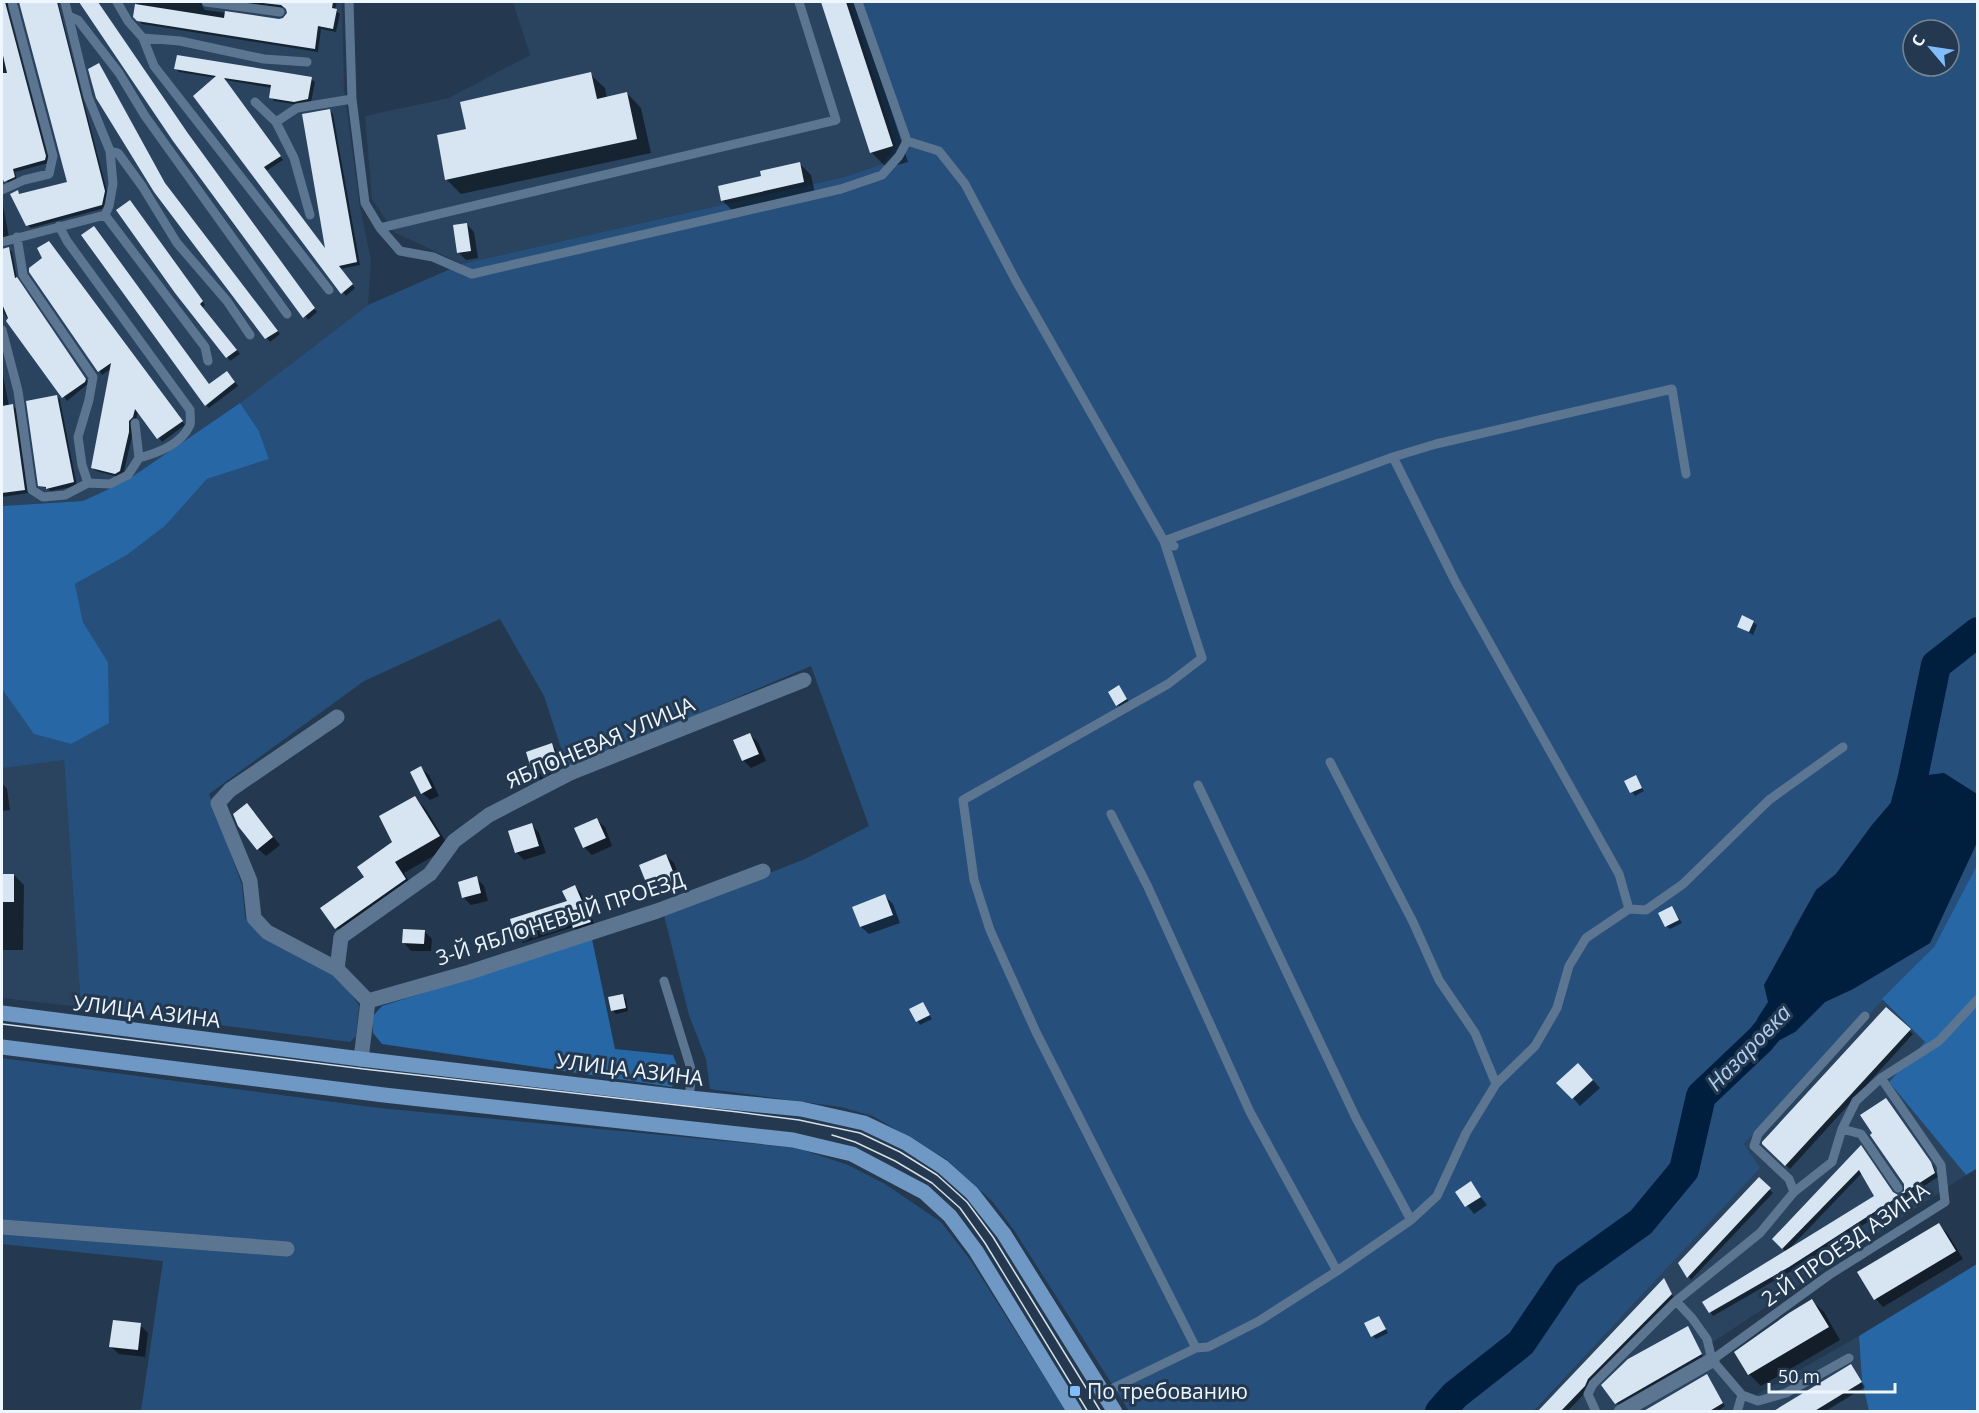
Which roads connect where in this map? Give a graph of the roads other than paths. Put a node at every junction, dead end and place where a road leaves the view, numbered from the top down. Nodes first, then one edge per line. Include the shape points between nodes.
1 (12, 2) edge
2 (65, 2) edge
3 (117, 2) edge
4 (206, 2) edge
5 (349, 2) edge
6 (799, 2) edge
7 (858, 2) edge
8 (280, 12) dead end
9 (69, 16) junction
10 (143, 38) junction
11 (307, 62) dead end
12 (352, 99) junction
13 (255, 102) dead end
14 (276, 122) junction
15 (907, 141) junction
16 (110, 151) junction
17 (2, 190) edge
18 (105, 215) junction
19 (310, 215) dead end
20 (59, 226) junction
21 (380, 228) junction
22 (17, 237) junction
23 (2, 242) edge
24 (329, 290) dead end
25 (287, 314) dead end
26 (2, 330) edge
27 (249, 335) dead end
28 (208, 361) dead end
29 (135, 423) dead end
30 (1393, 457) junction
31 (139, 458) junction
32 (1686, 474) dead end
33 (88, 483) junction
34 (1164, 541) junction
35 (1174, 546) dead end
36 (804, 680) dead end
37 (337, 717) dead end
38 (1843, 747) dead end
39 (1330, 762) dead end
40 (1198, 785) dead end
41 (1111, 814) dead end
42 (763, 871) dead end
43 (1629, 909) junction
44 (337, 969) junction
45 (664, 981) dead end
46 (1977, 999) edge
47 (368, 1001) junction
48 (2, 1013) edge
49 (1865, 1016) dead end
50 (2, 1047) edge
51 (361, 1059) junction
52 (1881, 1078) junction
53 (1496, 1084) junction
54 (689, 1098) junction
55 (1842, 1129) junction
56 (1898, 1188) dead end
57 (1794, 1192) junction
58 (1412, 1220) junction
59 (2, 1227) edge
60 (287, 1249) dead end
61 (1337, 1271) junction
62 (1676, 1301) junction
63 (1196, 1348) junction
64 (1849, 1358) dead end
65 (1712, 1360) junction
66 (1103, 1393) junction
67 (1742, 1395) junction
68 (1075, 1412) edge
69 (1115, 1412) edge
70 (1596, 1412) edge
71 (1621, 1412) edge
72 (1737, 1412) edge

1 - 17 lane via 53,156 49,174
2 - 9 lane
3 - 10 lane
4 - 8 lane
5 - 12 lane
6 - 21 lane via 836,120
7 - 15 lane
9 - 16 lane via 88,97
9 - 25 lane via 78,20 119,73
10 - 11 lane via 180,41 264,59
10 - 24 lane via 154,66
12 - 14 lane via 297,108
12 - 21 lane via 365,203
13 - 14 lane
14 - 19 lane via 294,158
15 - 21 lane via 882,175 842,189 472,274 433,257 400,251
15 - 34 lane via 939,151 965,184
16 - 18 lane via 113,184
16 - 27 lane via 118,153 177,243 227,301
18 - 20 lane
18 - 28 lane via 205,347
20 - 22 lane
20 - 31 lane via 190,410 190,424 175,443
22 - 23 lane
22 - 33 lane via 23,275 93,377 78,437
26 - 33 lane via 18,391 32,490 43,496 65,495
29 - 31 lane
30 - 32 lane via 1672,389
30 - 34 lane
30 - 43 lane via 1456,583 1619,874
31 - 33 lane via 128,475 110,483
34 - 35 lane
34 - 63 lane via 1202,658 1168,684 963,800 974,879 990,930 1036,1032
36 - 44 street, ЯБЛОНЕВАЯ УЛИЦА via 570,773 489,815 454,841 430,874 341,937
37 - 44 street via 230,790 218,803 250,881 254,918 267,932
38 - 43 lane via 1769,800 1683,884 1646,910
39 - 53 lane via 1439,980 1475,1033
40 - 58 lane via 1356,1118
41 - 61 lane via 1250,1112
42 - 47 street, 3-Й ЯБЛОНЕВЫЙ ПРОЕЗД via 657,911
43 - 53 lane via 1586,938 1569,966 1557,1008 1535,1046
44 - 47 street
45 - 54 lane via 692,1072
46 - 52 lane via 1939,1041
47 - 51 street
48 - 51 street, УЛИЦА АЗИНА
49 - 57 lane via 1758,1134 1754,1146 1789,1179
50 - 68 street via 384,1095 793,1140 852,1154 924,1192 950,1216 976,1251
51 - 54 street, УЛИЦА АЗИНА
52 - 55 lane via 1856,1101
52 - 65 lane, 2-Й ПРОЕЗД АЗИНА via 1941,1165 1945,1202 1829,1275
53 - 58 lane via 1466,1133 1437,1196
54 - 66 street, УЛИЦА АЗИНА via 801,1109 864,1123 943,1167 972,1193 1004,1234
55 - 56 lane via 1861,1134
55 - 57 lane via 1832,1162
57 - 62 lane via 1760,1233
58 - 61 lane
59 - 60 street
61 - 63 lane via 1259,1321 1208,1347
62 - 65 lane via 1707,1339
62 - 70 lane via 1593,1384 1588,1394
63 - 66 lane
64 - 67 lane via 1786,1393 1758,1401
65 - 67 lane
65 - 71 street
66 - 69 street, УЛИЦА АЗИНА
67 - 72 lane

